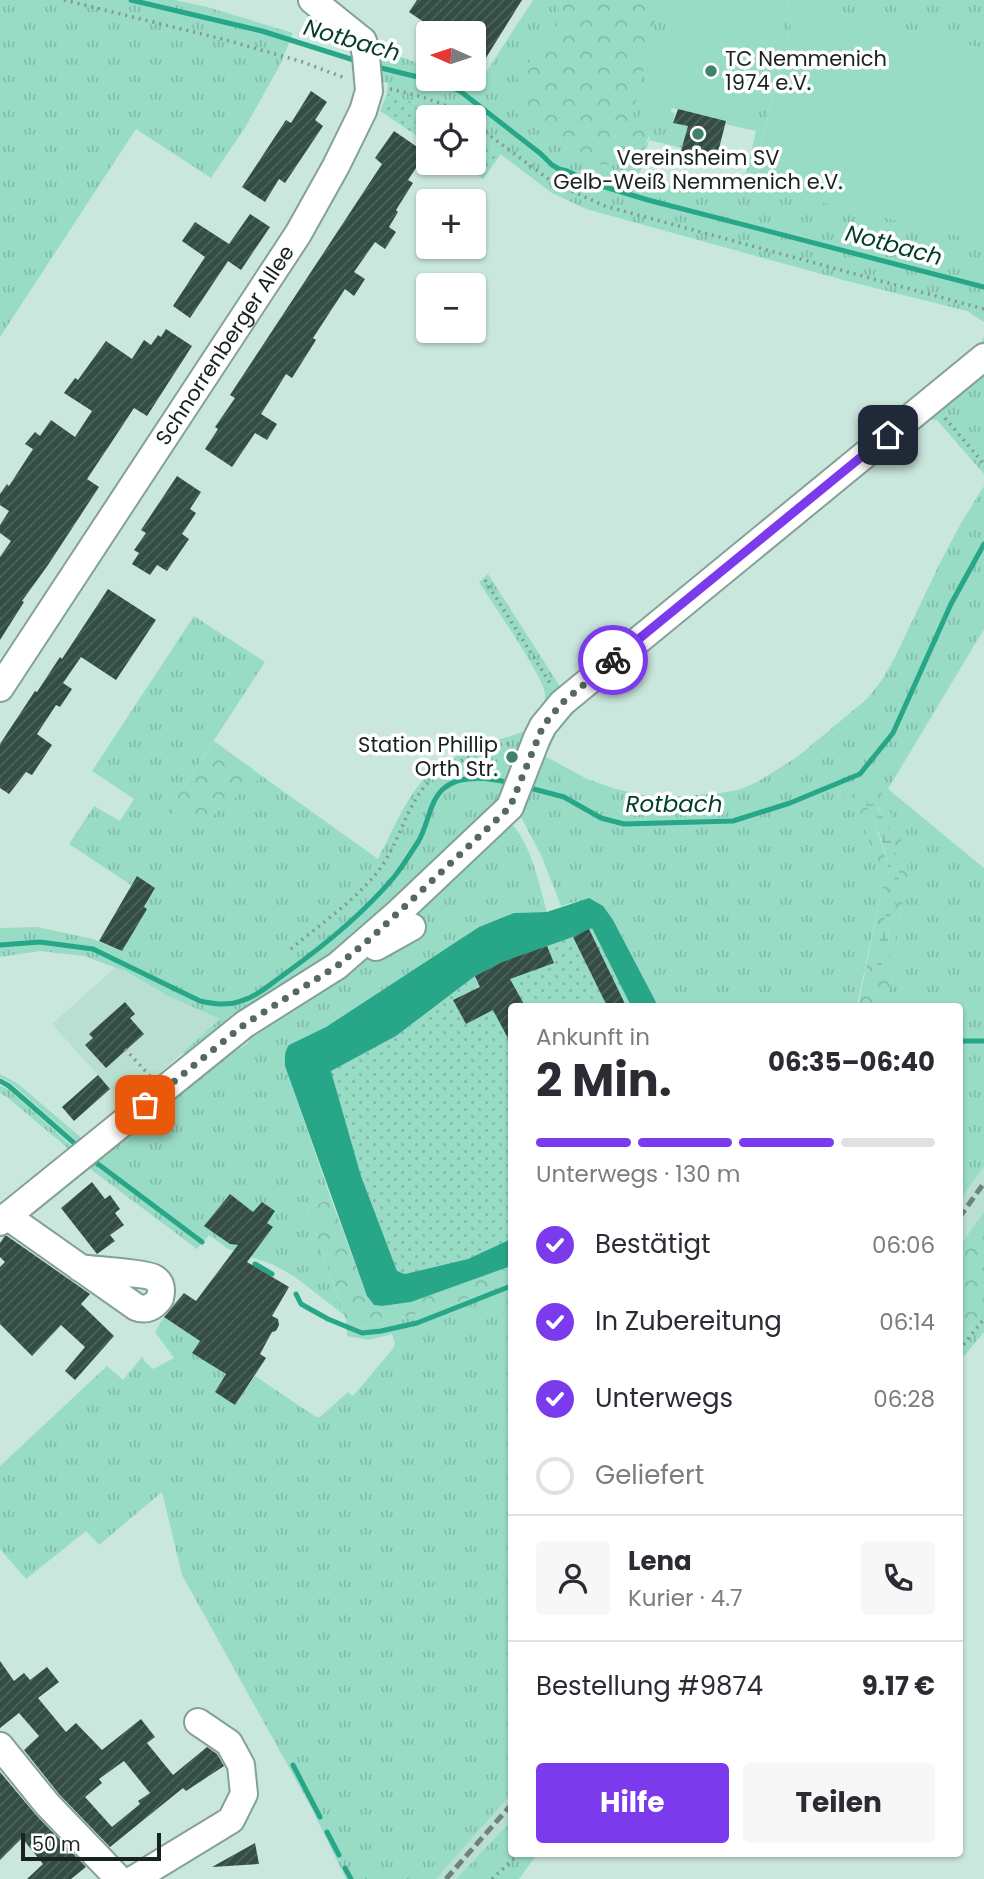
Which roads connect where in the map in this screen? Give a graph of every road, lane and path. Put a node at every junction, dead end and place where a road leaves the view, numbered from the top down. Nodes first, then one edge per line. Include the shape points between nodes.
1 (64, 0) edge
2 (312, 0) edge
3 (339, 76) dead end
4 (388, 89) dead end
5 (444, 105) edge
6 (486, 133) edge
7 (984, 309) edge
8 (984, 357) edge
9 (930, 401) junction
10 (984, 464) edge
11 (485, 580) dead end
12 (0, 688) edge
13 (562, 703) junction
14 (532, 750) junction
15 (412, 927) dead end
16 (291, 949) dead end
17 (317, 980) junction
18 (125, 1049) dead end
19 (153, 1079) dead end
20 (3, 1219) edge
21 (80, 1268) dead end
22 (984, 1320) edge
23 (963, 1345) edge
24 (198, 1722) dead end
25 (0, 1746) edge
26 (516, 1857) edge
27 (119, 1879) edge
28 (134, 1879) edge
29 (492, 1879) edge

1 - 3 path via 226,40
2 - 12 street, Schnorrenberger Allee via 363,41 368,96 363,111 298,234
4 - 5 path
6 - 7 path via 554,183 605,206
8 - 9 street
9 - 10 path
9 - 13 street
11 - 13 path
13 - 14 street via 543,726
14 - 16 path via 514,742 500,744 433,778 417,797 378,872
14 - 17 street via 508,809 380,929
15 - 17 street
17 - 20 street via 245,1024
18 - 19 path
20 - 21 street
22 - 23 path
24 - 28 street via 229,1743 241,1765 244,1794 231,1820
25 - 27 street via 47,1804
26 - 29 path

